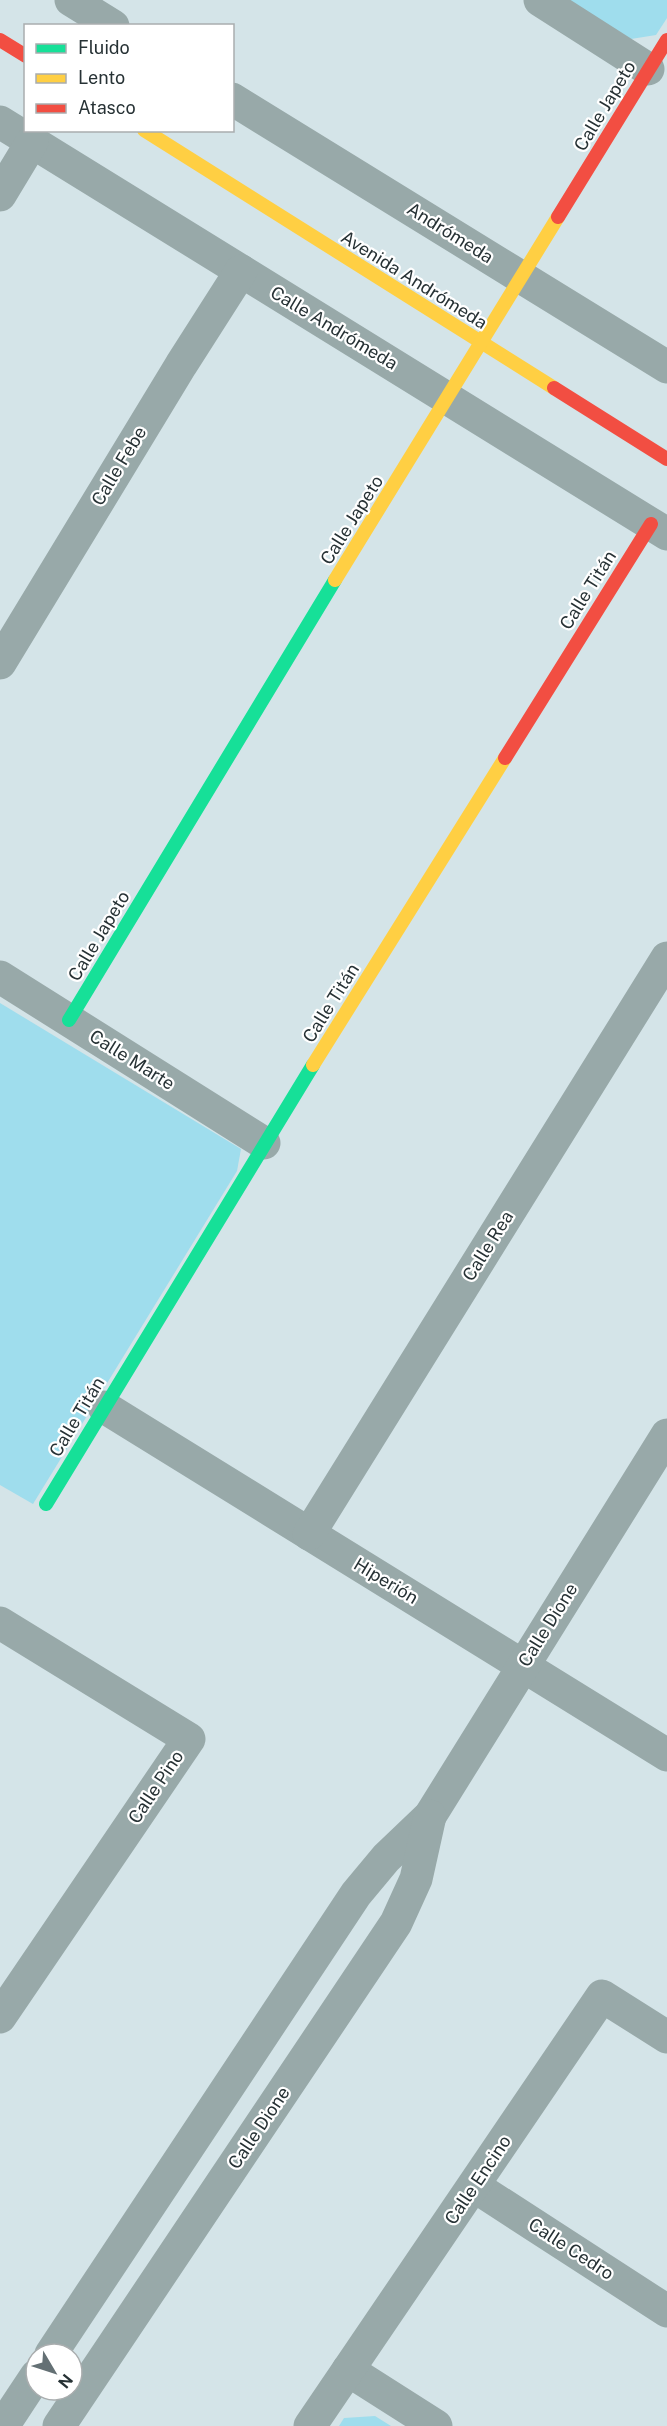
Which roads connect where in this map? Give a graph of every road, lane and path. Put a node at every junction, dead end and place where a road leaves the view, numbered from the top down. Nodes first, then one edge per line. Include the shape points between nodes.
1 (71, 0) edge
2 (540, 0) edge
3 (110, 24) edge
4 (0, 40) edge
5 (667, 40) edge
6 (24, 55) edge
7 (648, 69) junction
8 (234, 100) edge
9 (0, 122) edge
10 (147, 132) edge
11 (32, 142) junction
12 (0, 195) edge
13 (241, 271) junction
14 (523, 278) junction
15 (482, 344) junction
16 (667, 367) edge
17 (449, 397) junction
18 (667, 459) edge
19 (659, 529) edge
20 (0, 663) edge
21 (667, 958) edge
22 (0, 978) edge
23 (69, 1020) junction
24 (264, 1143) junction
25 (104, 1407) junction
26 (667, 1435) edge
27 (46, 1504) dead end
28 (309, 1534) junction
29 (0, 1623) edge
30 (523, 1665) junction
31 (667, 1755) edge
32 (430, 1816) junction
33 (0, 2017) edge
34 (667, 2037) edge
35 (474, 2186) junction
36 (667, 2311) edge
37 (59, 2342) edge
38 (348, 2370) junction
39 (24, 2394) edge
40 (3, 2426) edge
41 (59, 2426) edge
42 (310, 2426) edge
43 (436, 2426) edge

1 - 3 street
2 - 7 street
4 - 6 street
5 - 7 street, Calle Japeto
7 - 14 street, Calle Japeto
8 - 14 street, Andrómeda
9 - 11 street, Calle Andrómeda
10 - 15 street, Avenida Andrómeda
11 - 12 street
11 - 13 street, Calle Andrómeda
13 - 17 street, Calle Andrómeda
13 - 20 street, Calle Febe
14 - 15 street, Calle Japeto
14 - 16 street, Andrómeda
15 - 17 street, Calle Japeto
15 - 18 street, Avenida Andrómeda
17 - 19 street, Calle Andrómeda
17 - 23 street, Calle Japeto
19 - 24 street, Calle Titán
21 - 28 street, Calle Rea
22 - 23 street, Calle Marte
23 - 24 street, Calle Marte
24 - 25 street, Calle Titán
25 - 27 street, Calle Titán
25 - 28 street, Hiperión
26 - 30 street, Calle Dione
28 - 30 street, Hiperión
29 - 33 street, Calle Pino via 189,1739
30 - 31 street, Hiperión
30 - 32 street, Calle Dione
32 - 37 street, Calle Dione via 386,1858 356,1894
32 - 41 street, Calle Dione via 416,1879 396,1923
34 - 35 street, Calle Encino via 602,1996
35 - 36 street, Calle Cedro
35 - 38 street, Calle Encino
38 - 42 street, Calle Encino
38 - 43 street
39 - 40 street

